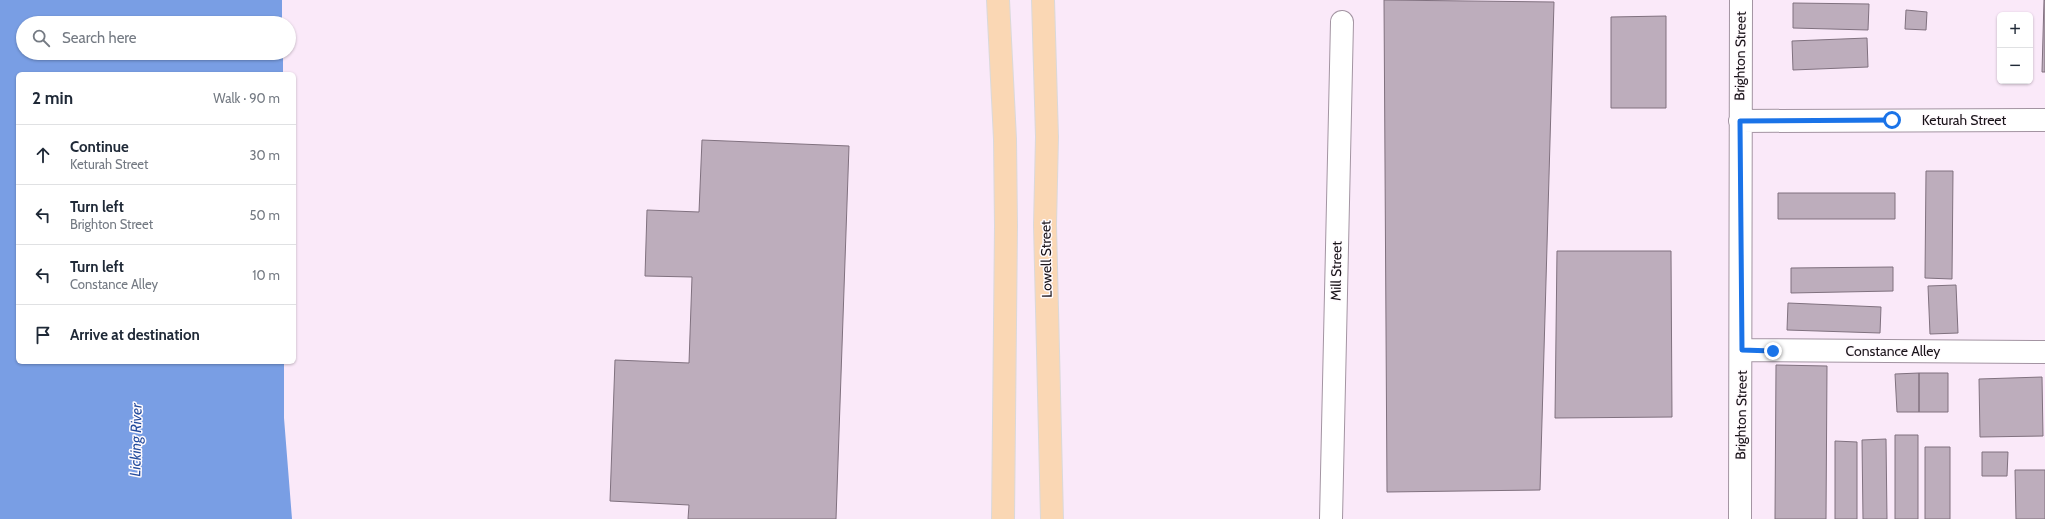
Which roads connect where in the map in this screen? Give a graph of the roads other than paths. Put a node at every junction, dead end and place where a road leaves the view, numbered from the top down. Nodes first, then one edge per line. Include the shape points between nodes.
1 (998, 0) edge
2 (1043, 0) edge
3 (1741, 0) edge
4 (1342, 22) dead end
5 (2045, 120) edge
6 (1740, 121) junction
7 (1742, 350) junction
8 (2045, 352) edge
9 (1003, 519) edge
10 (1052, 519) edge
11 (1331, 519) edge
12 (1740, 519) edge

1 - 9 main road via 1005,139 1006,226
2 - 10 main road, Lowell Street
3 - 6 street, Brighton Street
4 - 11 street, Mill Street
5 - 6 street, Keturah Street
6 - 7 street, Brighton Street
7 - 8 street, Constance Alley
7 - 12 street, Brighton Street

